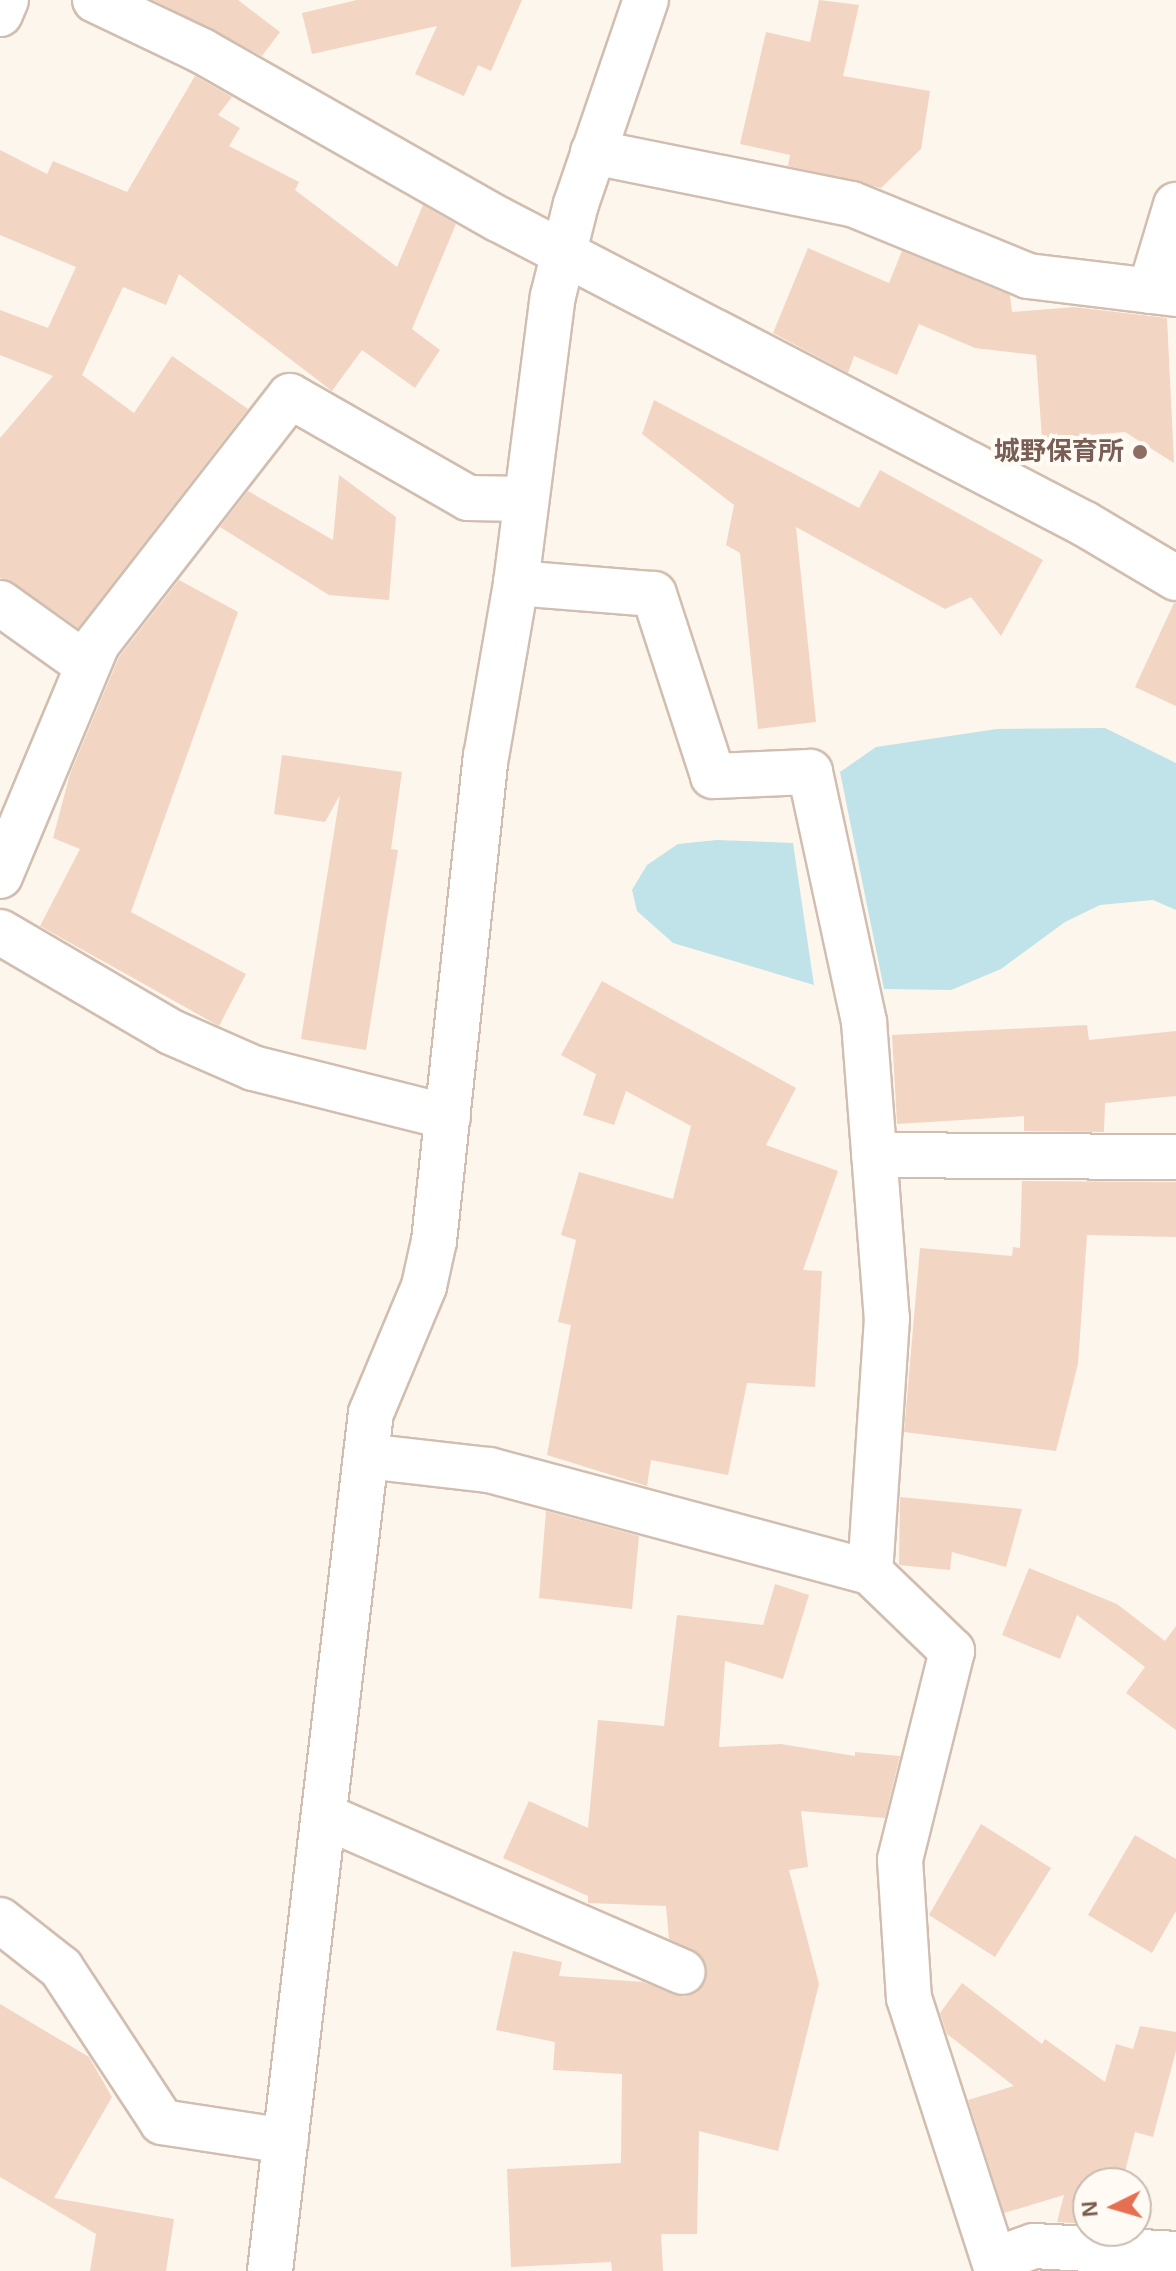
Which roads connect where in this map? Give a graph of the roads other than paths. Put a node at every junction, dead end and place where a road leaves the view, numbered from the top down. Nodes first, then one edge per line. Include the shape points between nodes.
1 (6, 0) edge
2 (95, 0) edge
3 (646, 0) edge
4 (0, 14) edge
5 (593, 152) junction
6 (1176, 205) edge
7 (561, 253) junction
8 (1163, 292) edge
9 (526, 499) junction
10 (1176, 578) edge
11 (516, 583) junction
12 (0, 603) edge
13 (87, 665) junction
14 (8, 822) edge
15 (0, 876) edge
16 (0, 932) edge
17 (448, 1117) junction
18 (874, 1155) junction
19 (1176, 1157) edge
20 (366, 1456) junction
21 (870, 1572) junction
22 (324, 1816) junction
23 (0, 1920) edge
24 (682, 1972) dead end
25 (286, 2141) junction
26 (1176, 2254) edge
27 (996, 2266) edge
28 (270, 2271) edge

1 - 4 street
2 - 7 street via 202,51
3 - 5 street
5 - 7 street
5 - 8 street via 852,204 1028,276
6 - 8 street
7 - 9 street
7 - 10 street via 1085,524
9 - 11 street
9 - 13 street via 468,498 290,396 97,644
11 - 17 street via 486,757
11 - 18 street via 654,594 713,776 810,772 864,1022
12 - 13 street
13 - 14 street
14 - 15 street
16 - 17 street via 171,1032 253,1068
17 - 20 street via 424,1286 371,1413
18 - 19 street
18 - 21 street via 887,1318
20 - 21 street via 489,1470
20 - 22 street
21 - 27 street via 952,1651 900,1860 909,1998
22 - 24 street
22 - 25 street
23 - 25 street via 61,1968 162,2122
25 - 28 street
26 - 27 street via 1034,2246

